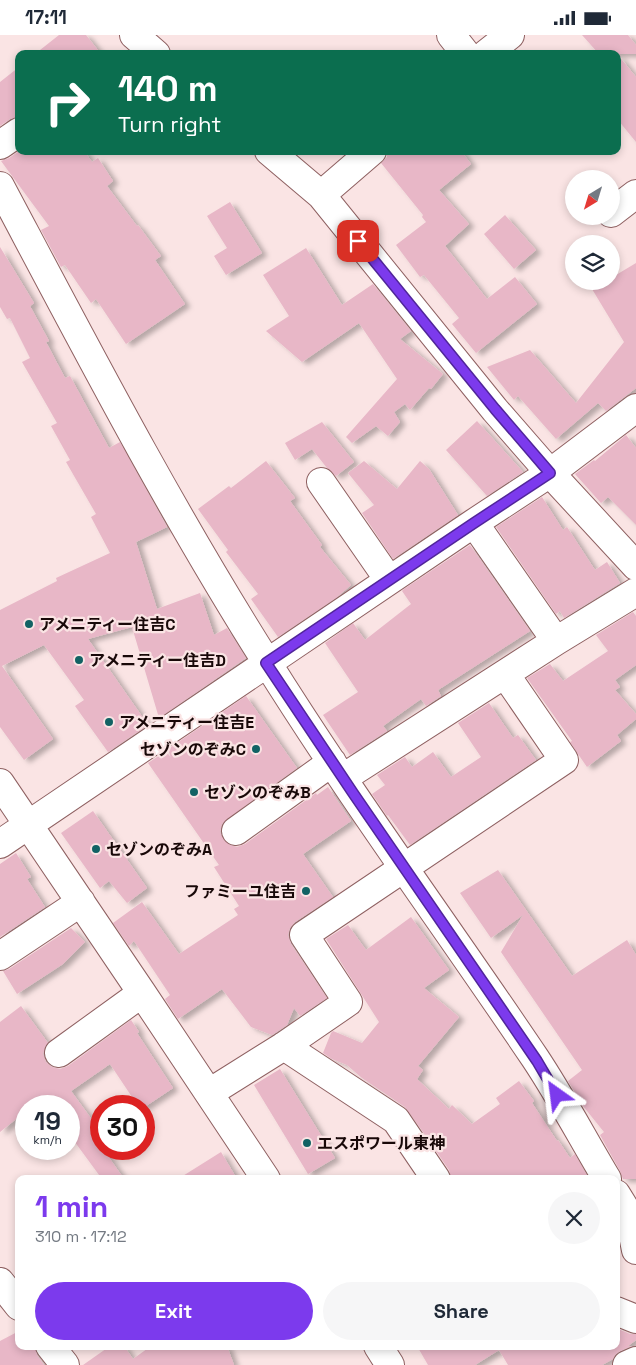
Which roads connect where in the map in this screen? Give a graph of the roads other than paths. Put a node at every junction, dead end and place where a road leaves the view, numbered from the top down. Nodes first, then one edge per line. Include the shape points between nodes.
1 (451, 35) edge
2 (510, 35) edge
3 (463, 50) edge
4 (491, 50) edge
5 (15, 135) edge
6 (0, 145) edge
7 (274, 155) edge
8 (367, 155) edge
9 (0, 187) edge
10 (636, 194) edge
11 (321, 195) junction
12 (620, 206) edge
13 (636, 408) edge
14 (550, 473) junction
15 (321, 482) dead end
16 (474, 523) junction
17 (636, 566) edge
18 (389, 580) junction
19 (636, 592) edge
20 (556, 641) junction
21 (266, 663) junction
22 (505, 674) junction
23 (337, 770) junction
24 (0, 783) edge
25 (29, 825) junction
26 (236, 831) dead end
27 (0, 844) edge
28 (403, 867) junction
29 (81, 902) junction
30 (0, 956) edge
31 (142, 993) junction
32 (284, 1046) junction
33 (59, 1053) dead end
34 (209, 1093) junction
35 (263, 1175) edge
36 (433, 1175) edge
37 (605, 1175) edge
38 (620, 1200) edge
39 (636, 1250) edge
40 (0, 1283) edge
41 (15, 1301) edge
42 (620, 1313) edge
43 (636, 1319) edge
44 (53, 1350) edge
45 (381, 1350) edge
46 (636, 1361) edge
47 (65, 1365) edge
48 (390, 1365) edge
49 (627, 1365) edge

1 - 3 street
2 - 4 street
5 - 6 street
7 - 11 street
8 - 11 street
9 - 21 street via 209,569
10 - 12 street
11 - 14 street
13 - 14 street
14 - 16 street
14 - 17 street
15 - 18 street
16 - 18 street
16 - 20 street
18 - 21 street
19 - 20 street
20 - 22 street
21 - 23 street
21 - 25 street
22 - 23 street
22 - 28 street via 564,760
23 - 26 street
23 - 28 street
24 - 25 street
25 - 27 street
25 - 29 street
28 - 32 street via 304,935 348,1002
28 - 37 street via 537,1061
29 - 30 street
29 - 31 street
31 - 33 street
31 - 34 street
32 - 34 street
32 - 36 street via 396,1119
34 - 35 street
38 - 39 street via 629,1215
40 - 41 street
42 - 43 street
44 - 47 street
45 - 48 street
46 - 49 street

